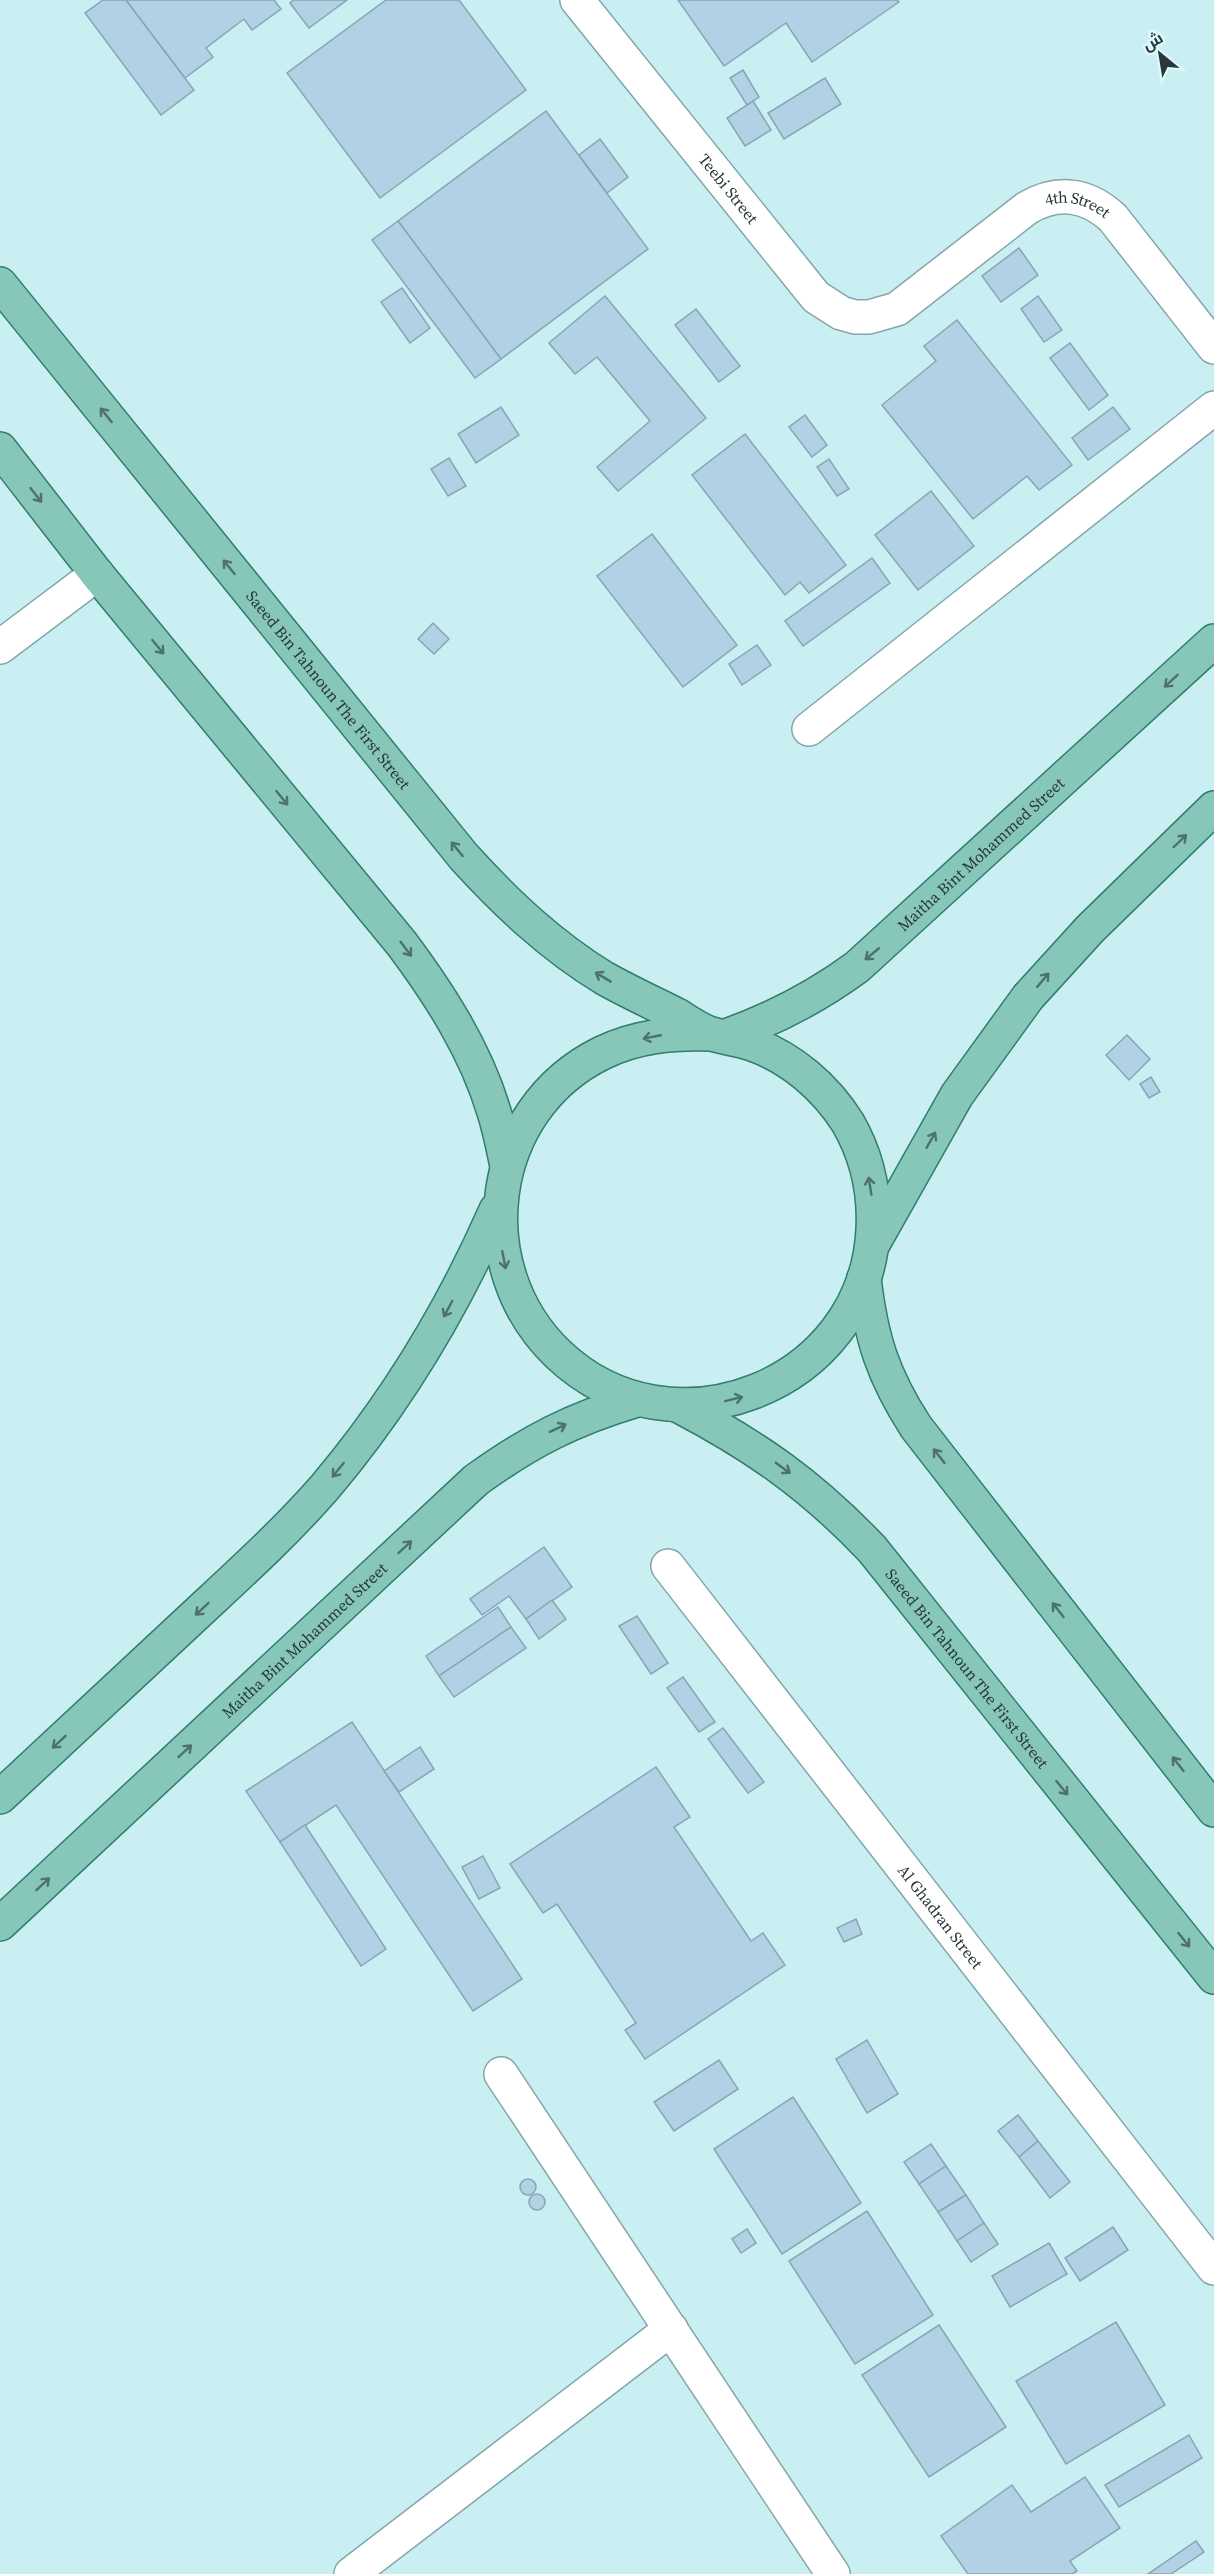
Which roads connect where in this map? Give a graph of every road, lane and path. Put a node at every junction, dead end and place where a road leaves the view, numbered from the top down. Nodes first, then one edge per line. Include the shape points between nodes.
1 (577, 0) edge
2 (0, 284) edge
3 (909, 300) joint
4 (1214, 347) edge
5 (1214, 408) edge
6 (0, 449) edge
7 (97, 574) junction
8 (1214, 641) edge
9 (0, 646) edge
10 (809, 729) dead end
11 (1214, 808) edge
12 (718, 1035) junction
13 (507, 1166) junction
14 (500, 1200) junction
15 (872, 1246) junction
16 (864, 1278) junction
17 (637, 1400) junction
18 (679, 1406) junction
19 (668, 1566) dead end
20 (0, 1797) edge
21 (1214, 1810) edge
22 (0, 1924) edge
23 (1214, 1977) edge
24 (501, 2074) dead end
25 (1214, 2268) edge
26 (672, 2330) junction
27 (351, 2574) edge
28 (833, 2574) edge

1 - 3 street, Teebi Street via 816,297 855,317 884,314
12 -> 2 main road, Saeed Bin Tahnoun The First Street via 605,978 530,925 494,890
3 - 4 street, 4th Street via 1027,208 1041,200 1072,196 1101,207 1113,218
5 - 10 street
6 -> 7 main road
7 - 9 street
7 -> 13 main road via 428,980 472,1057 494,1111
8 -> 12 main road, Maitha Bint Mohammed Street via 857,967 795,1008
15 -> 11 main road via 957,1095 1028,997 1090,929
12 -> 13 main road via 672,1033 635,1040 601,1053 569,1074 542,1100
15 -> 12 main road via 871,1183 849,1125 831,1099 784,1059 756,1045
13 - 14 main road
14 -> 17 main road via 500,1237 507,1274 521,1309 543,1340 570,1366 602,1386
14 -> 20 main road via 442,1321 400,1388 325,1487 279,1537
15 - 16 main road
18 -> 16 main road via 738,1399 793,1372 836,1331
21 -> 16 main road via 916,1427 879,1357 868,1318
17 - 18 main road
22 -> 17 main road, Maitha Bint Mohammed Street via 476,1480 552,1430
18 -> 23 main road, Saeed Bin Tahnoun The First Street via 752,1447 801,1481 872,1549
19 - 25 street, Al Ghadran Street
24 - 26 street
26 - 27 street
26 - 28 street

